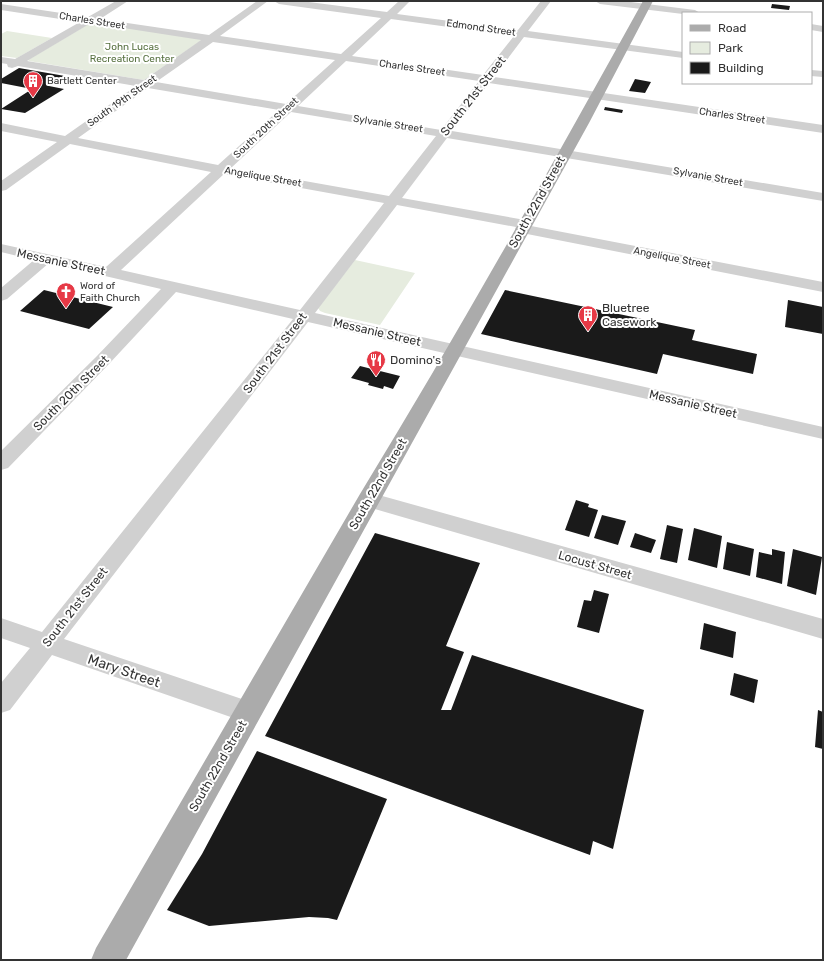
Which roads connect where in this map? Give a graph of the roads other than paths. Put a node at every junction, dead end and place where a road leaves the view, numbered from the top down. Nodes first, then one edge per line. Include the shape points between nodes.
1 (123, 1) edge
2 (263, 1) edge
3 (278, 1) edge
4 (405, 1) edge
5 (546, 1) edge
6 (600, 1) edge
7 (647, 4) edge
8 (1, 7) edge
9 (690, 12) edge
10 (389, 16) junction
11 (90, 20) junction
12 (812, 27) edge
13 (823, 29) edge
14 (521, 34) junction
15 (210, 38) junction
16 (624, 47) junction
17 (682, 55) edge
18 (343, 58) junction
19 (1, 60) edge
20 (16, 62) junction
21 (1, 71) edge
22 (812, 73) edge
23 (823, 74) edge
24 (487, 79) junction
25 (146, 84) junction
26 (598, 96) junction
27 (289, 107) junction
28 (1, 127) edge
29 (823, 129) edge
30 (445, 133) junction
31 (68, 139) junction
32 (564, 153) junction
33 (222, 170) junction
34 (1, 187) edge
35 (823, 197) edge
36 (392, 200) junction
37 (523, 227) junction
38 (1, 248) edge
39 (46, 258) junction
40 (110, 272) junction
41 (173, 286) junction
42 (823, 287) edge
43 (1, 296) edge
44 (304, 316) junction
45 (454, 350) junction
46 (823, 433) edge
47 (1, 463) edge
48 (368, 500) junction
49 (1, 628) edge
50 (823, 630) edge
51 (46, 644) junction
52 (1, 702) edge
53 (248, 712) junction
54 (108, 960) edge

1 - 11 street
2 - 15 street, South 19th Street
3 - 10 street, Edmond Street
4 - 10 street, South 20th Street
5 - 14 street, South 21st Street
6 - 7 street
7 - 9 street
7 - 16 main road, South 22nd Street
8 - 11 street, Charles Street
10 - 14 street, Edmond Street
10 - 18 street, South 20th Street
11 - 15 street, Charles Street
11 - 20 street
12 - 13 street
14 - 16 street, Edmond Street
14 - 24 street, South 21st Street
15 - 18 street, Charles Street
15 - 25 street, South 19th Street
16 - 17 street, Edmond Street
16 - 26 main road, South 22nd Street
18 - 24 street, Charles Street
18 - 27 street, South 20th Street
19 - 20 street, Sylvanie Street
20 - 21 street
20 - 25 street, Sylvanie Street
22 - 23 street
24 - 26 street, Charles Street
24 - 30 street, South 21st Street
25 - 27 street, Sylvanie Street
25 - 31 street, South 19th Street
26 - 29 street, Charles Street
26 - 32 main road, South 22nd Street
27 - 30 street, Sylvanie Street
27 - 33 street, South 20th Street
28 - 31 street, Angelique Street
30 - 32 street, Sylvanie Street
30 - 36 street, South 21st Street
31 - 33 street, Angelique Street
31 - 34 street, South 19th Street
32 - 35 street, Sylvanie Street
32 - 37 main road, South 22nd Street
33 - 36 street, Angelique Street
33 - 40 street, South 20th Street
36 - 37 street, Angelique Street
36 - 44 street, South 21st Street
37 - 42 street, Angelique Street
37 - 45 main road, South 22nd Street
38 - 39 street, Messanie Street
39 - 40 street, Messanie Street
39 - 43 street
40 - 41 street, Messanie Street
41 - 44 street, Messanie Street
41 - 47 street, South 20th Street via 102,362
44 - 45 street, Messanie Street
44 - 51 street, South 21st Street
45 - 46 street, Messanie Street
45 - 48 main road, South 22nd Street
48 - 50 street, Locust Street
48 - 53 main road, South 22nd Street
49 - 51 street, Mary Street
51 - 52 street, South 21st Street
51 - 53 street, Mary Street
53 - 54 main road, South 22nd Street

